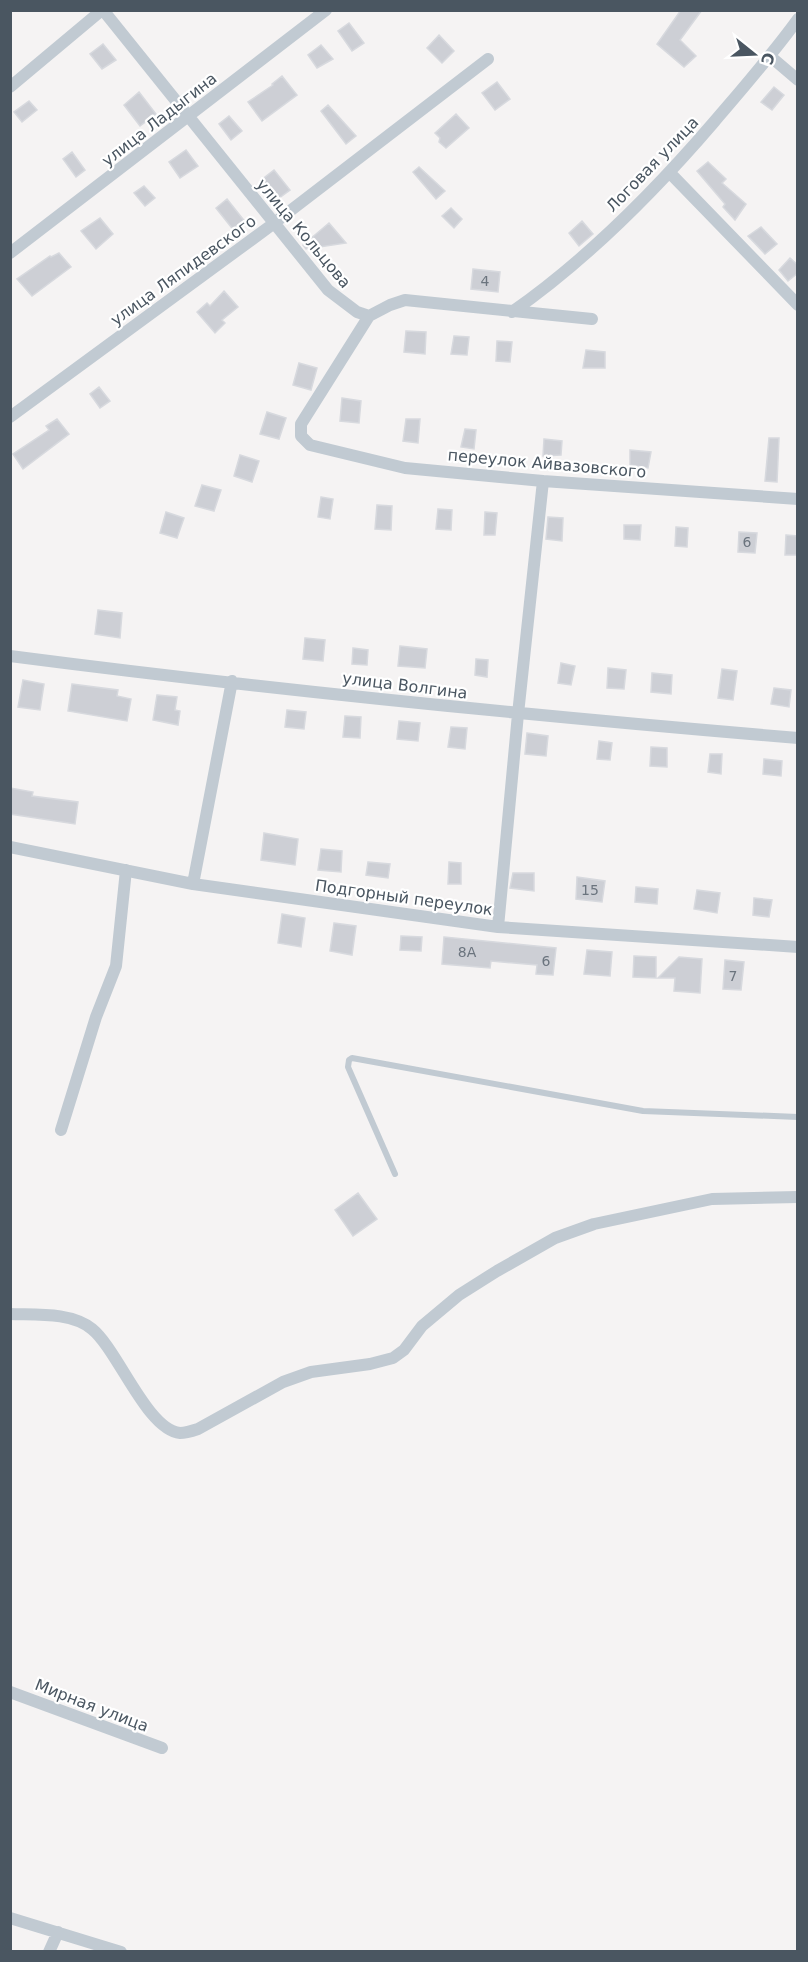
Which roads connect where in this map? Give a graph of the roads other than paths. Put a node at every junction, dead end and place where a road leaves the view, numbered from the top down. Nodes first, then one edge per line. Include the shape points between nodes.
1 (103, 10) edge
2 (326, 10) edge
3 (798, 19) edge
4 (771, 57) junction
5 (488, 58) dead end
6 (798, 80) edge
7 (10, 87) edge
8 (189, 118) junction
9 (670, 173) junction
10 (273, 224) junction
11 (10, 254) edge
12 (798, 305) edge
13 (512, 312) junction
14 (369, 316) junction
15 (592, 319) dead end
16 (10, 417) edge
17 (543, 481) junction
18 (798, 499) edge
19 (10, 656) edge
20 (232, 681) junction
21 (518, 714) junction
22 (798, 738) edge
23 (10, 847) edge
24 (126, 870) junction
25 (193, 884) junction
26 (498, 927) junction
27 (798, 947) edge
28 (798, 1117) edge
29 (61, 1130) dead end
30 (396, 1174) dead end
31 (798, 1197) edge
32 (10, 1314) edge
33 (10, 1692) edge
34 (162, 1748) dead end
35 (10, 1918) edge
36 (58, 1932) junction
37 (49, 1952) edge
38 (122, 1952) edge

1 - 7 street
1 - 8 street, улица Кольцова
2 - 8 street, улица Ладыгина
3 - 4 street, Логовая улица
4 - 6 street
4 - 9 street, Логовая улица
5 - 10 street, улица Ляпидевского
8 - 10 street, улица Кольцова
8 - 11 street, улица Ладыгина
9 - 12 street
9 - 13 street, Логовая улица via 597,244
10 - 14 street, улица Кольцова via 328,290 350,308
10 - 16 street, улица Ляпидевского
13 - 14 street via 405,300
13 - 15 street
14 - 17 street, переулок Айвазовского via 301,424 301,436 310,445 405,468
17 - 18 street, переулок Айвазовского
17 - 21 street
19 - 20 street, улица Волгина
20 - 21 street, улица Волгина
20 - 25 street
21 - 22 street, улица Волгина
21 - 26 street
23 - 24 street, Подгорный переулок
24 - 25 street, Подгорный переулок
24 - 29 street via 116,966
25 - 26 street, Подгорный переулок
26 - 27 street, Подгорный переулок
28 - 30 lane via 643,1111 352,1058 348,1067
31 - 32 street via 712,1199 594,1224 555,1238 459,1295 427,1321 393,1358 311,1372 189,1432 170,1430 152,1414 104,1341 91,1328 73,1319
33 - 34 street, Мирная улица
35 - 36 street
36 - 37 street
36 - 38 street

